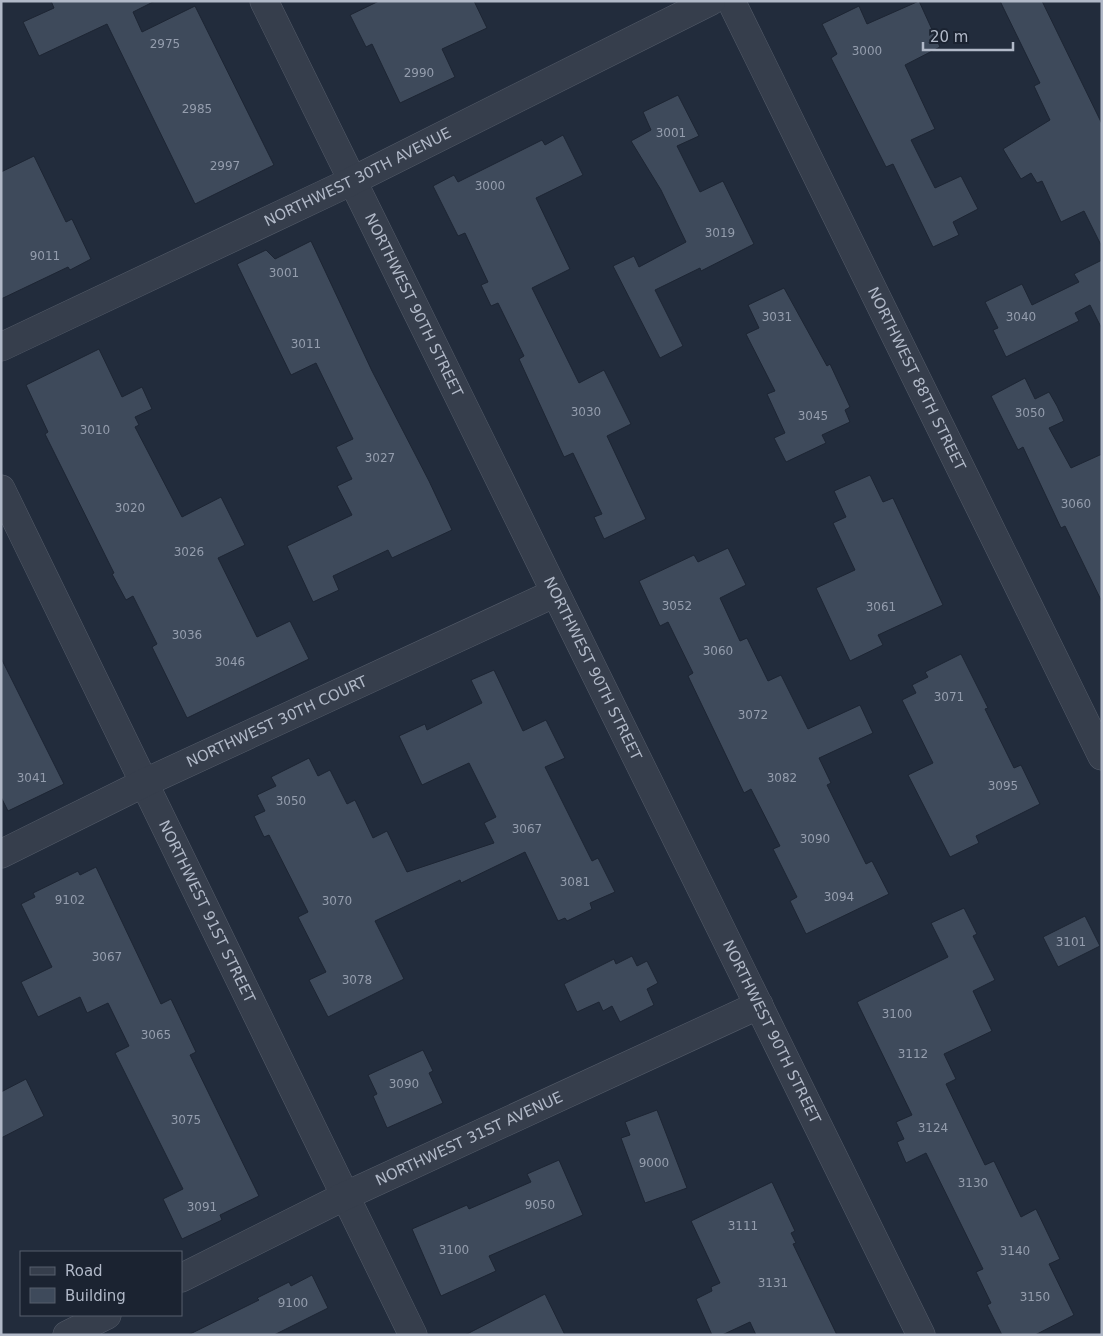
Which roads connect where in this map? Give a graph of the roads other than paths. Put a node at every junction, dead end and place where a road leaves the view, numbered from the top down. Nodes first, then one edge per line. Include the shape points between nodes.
1 (264, 1) edge
2 (711, 1) edge
3 (731, 1) edge
4 (352, 181) junction
5 (1, 347) edge
6 (1, 489) edge
7 (555, 592) junction
8 (1102, 756) edge
9 (144, 783) junction
10 (1, 854) edge
11 (759, 1005) junction
12 (345, 1196) junction
13 (182, 1278) edge
14 (105, 1316) edge
15 (67, 1335) edge
16 (413, 1335) edge
17 (921, 1335) edge

1 - 4 street, NORTHWEST 90TH STREET
2 - 4 street, NORTHWEST 30TH AVENUE
3 - 8 street, NORTHWEST 88TH STREET
4 - 5 street, NORTHWEST 30TH AVENUE
4 - 7 street, NORTHWEST 90TH STREET
6 - 9 street, NORTHWEST 91ST STREET
7 - 9 street, NORTHWEST 30TH COURT
7 - 11 street, NORTHWEST 90TH STREET
9 - 10 street, NORTHWEST 30TH COURT
9 - 12 street, NORTHWEST 91ST STREET
11 - 12 street, NORTHWEST 31ST AVENUE
11 - 17 street, NORTHWEST 90TH STREET
12 - 13 street, NORTHWEST 31ST AVENUE
12 - 16 street, NORTHWEST 91ST STREET
14 - 15 street

